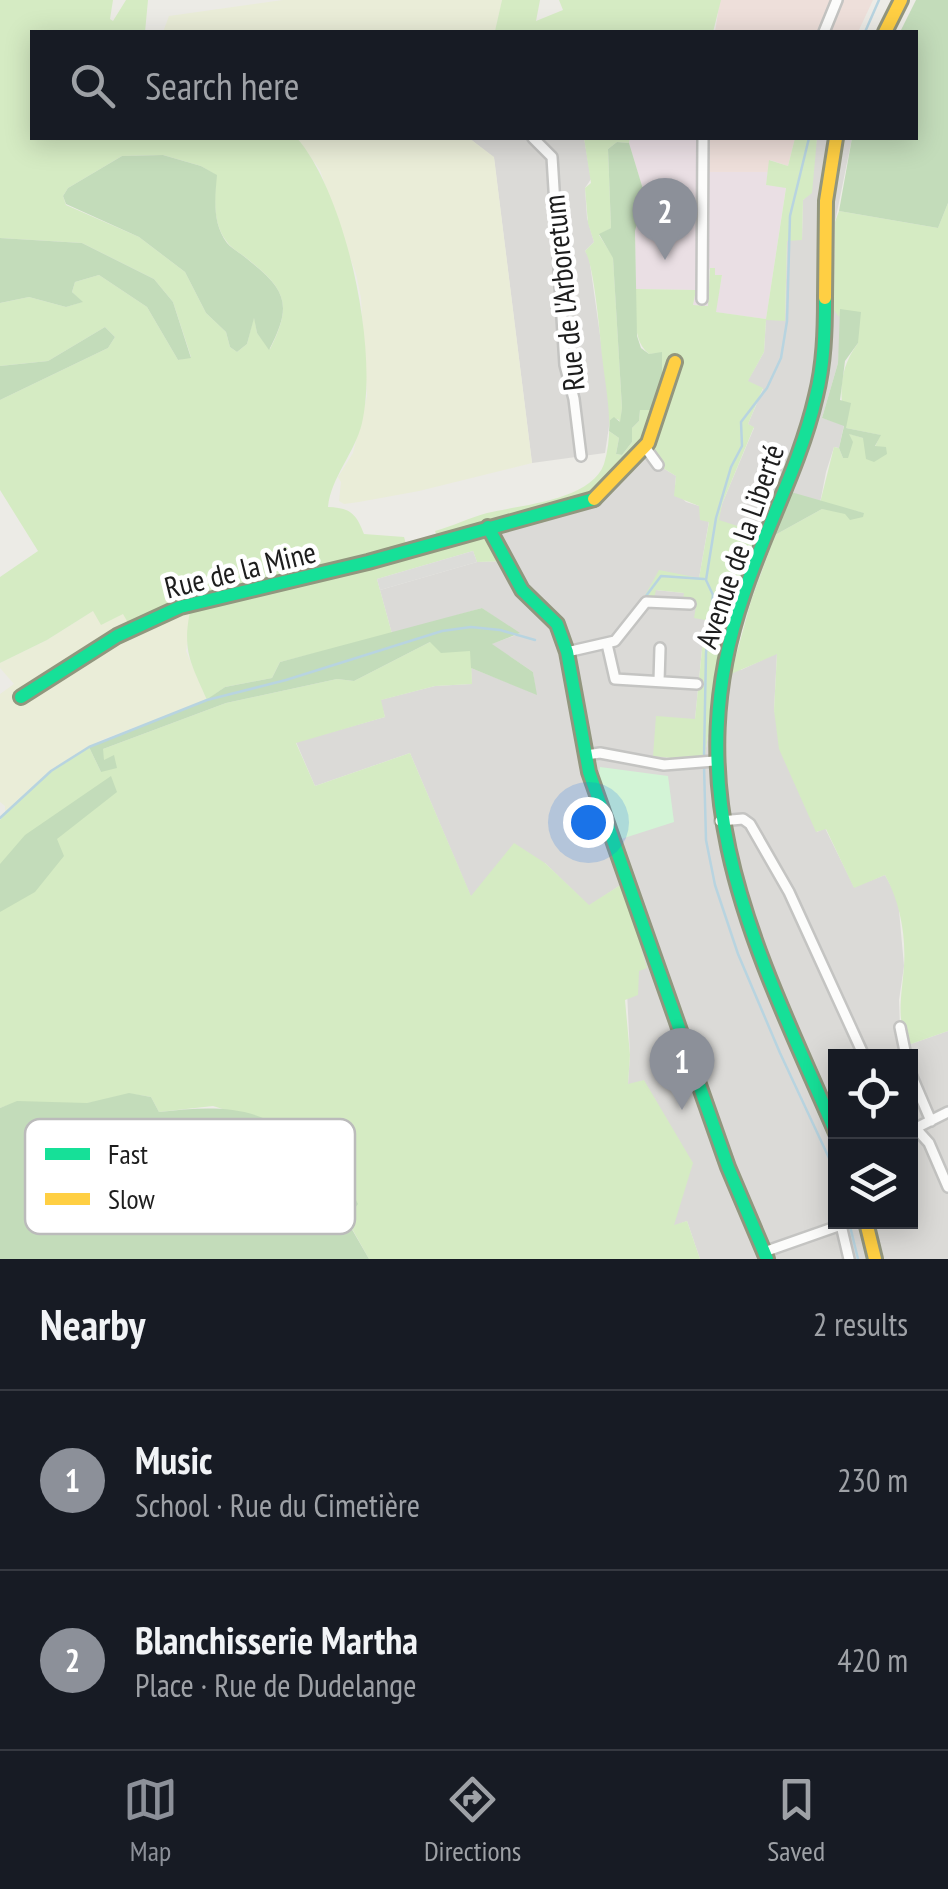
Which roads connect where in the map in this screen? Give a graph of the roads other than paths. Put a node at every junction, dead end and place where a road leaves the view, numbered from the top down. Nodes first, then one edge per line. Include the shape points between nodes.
1 (838, 0) edge
2 (901, 0) edge
3 (825, 30) edge
4 (886, 30) edge
5 (535, 140) edge
6 (703, 140) edge
7 (835, 140) edge
8 (702, 299) dead end
9 (675, 362) dead end
10 (645, 448) junction
11 (580, 456) dead end
12 (658, 466) dead end
13 (488, 527) junction
14 (690, 604) dead end
15 (607, 644) junction
16 (660, 648) dead end
17 (567, 652) junction
18 (659, 682) junction
19 (698, 684) dead end
20 (21, 697) dead end
21 (586, 755) junction
22 (714, 761) junction
23 (720, 822) junction
24 (900, 1028) dead end
25 (861, 1049) edge
26 (904, 1049) edge
27 (918, 1091) edge
28 (948, 1112) edge
29 (828, 1115) edge
30 (931, 1121) junction
31 (918, 1124) edge
32 (918, 1130) edge
33 (948, 1187) edge
34 (868, 1229) edge
35 (765, 1255) edge
36 (849, 1259) edge
37 (876, 1259) edge

1 - 3 street
2 - 4 street
5 - 11 street, Rue de l'Arboretum via 552,157 565,365
6 - 8 street
7 - 22 street, Avenue de la Liberté via 823,208 818,391 733,627
9 - 10 street, Rue de la Mine
10 - 12 street
10 - 13 street, Rue de la Mine via 600,497
13 - 17 street via 522,590 557,624
13 - 20 street, Rue de la Mine via 157,616
14 - 15 street via 646,602
15 - 17 street
15 - 18 street via 615,679
16 - 18 street
17 - 21 street
18 - 19 street
21 - 22 street via 656,764
21 - 35 street via 728,1167
22 - 23 street, Avenue de la Liberté
23 - 25 street via 750,824
23 - 29 street, Avenue de la Liberté via 750,936
24 - 26 street
27 - 30 street
28 - 30 street
30 - 31 street
32 - 33 street
34 - 37 street
35 - 36 street via 840,1225

